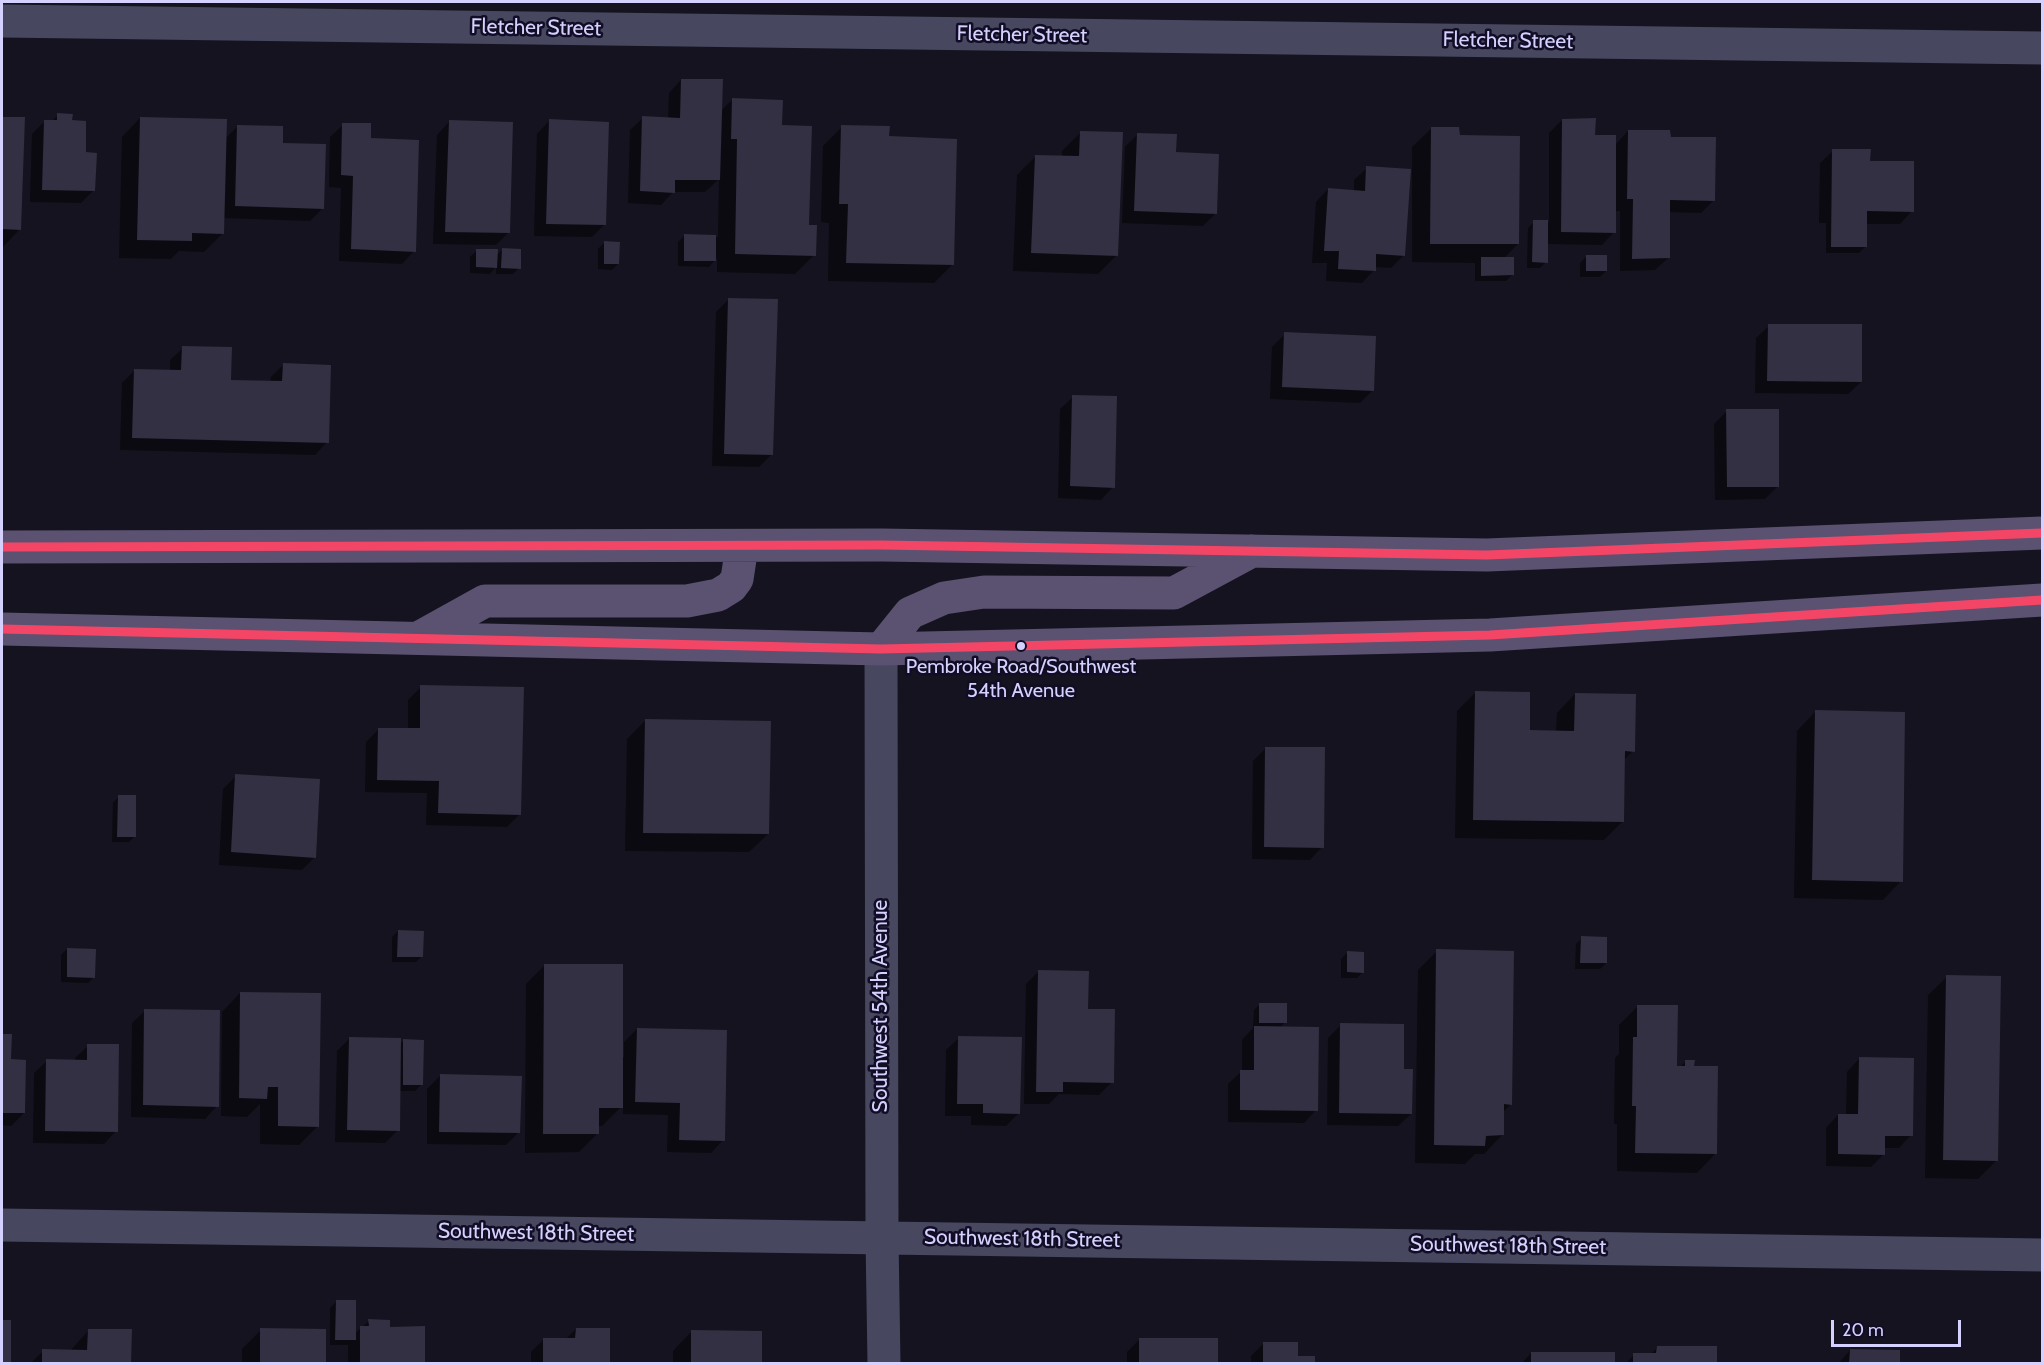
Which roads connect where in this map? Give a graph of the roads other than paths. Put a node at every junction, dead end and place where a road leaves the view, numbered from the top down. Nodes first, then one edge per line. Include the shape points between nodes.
1 (2, 21) edge
2 (2043, 48) edge
3 (2043, 533) edge
4 (742, 546) junction
5 (2, 547) edge
6 (1254, 550) junction
7 (2043, 600) edge
8 (2, 629) edge
9 (421, 637) junction
10 (881, 649) junction
11 (2, 1225) edge
12 (882, 1237) junction
13 (2043, 1255) edge
14 (884, 1364) edge

1 - 2 street, Fletcher Street
3 - 6 main road via 1488,555
4 - 5 main road
4 - 6 main road
4 - 9 main road via 737,579 718,595 687,601 485,601
6 - 10 main road via 1174,592 984,592 944,598 910,613
7 - 10 main road via 1490,635
8 - 9 main road
9 - 10 main road
10 - 12 street, Southwest 54th Avenue
11 - 12 street, Southwest 18th Street
12 - 13 street, Southwest 18th Street
12 - 14 street, Southwest 54th Avenue

